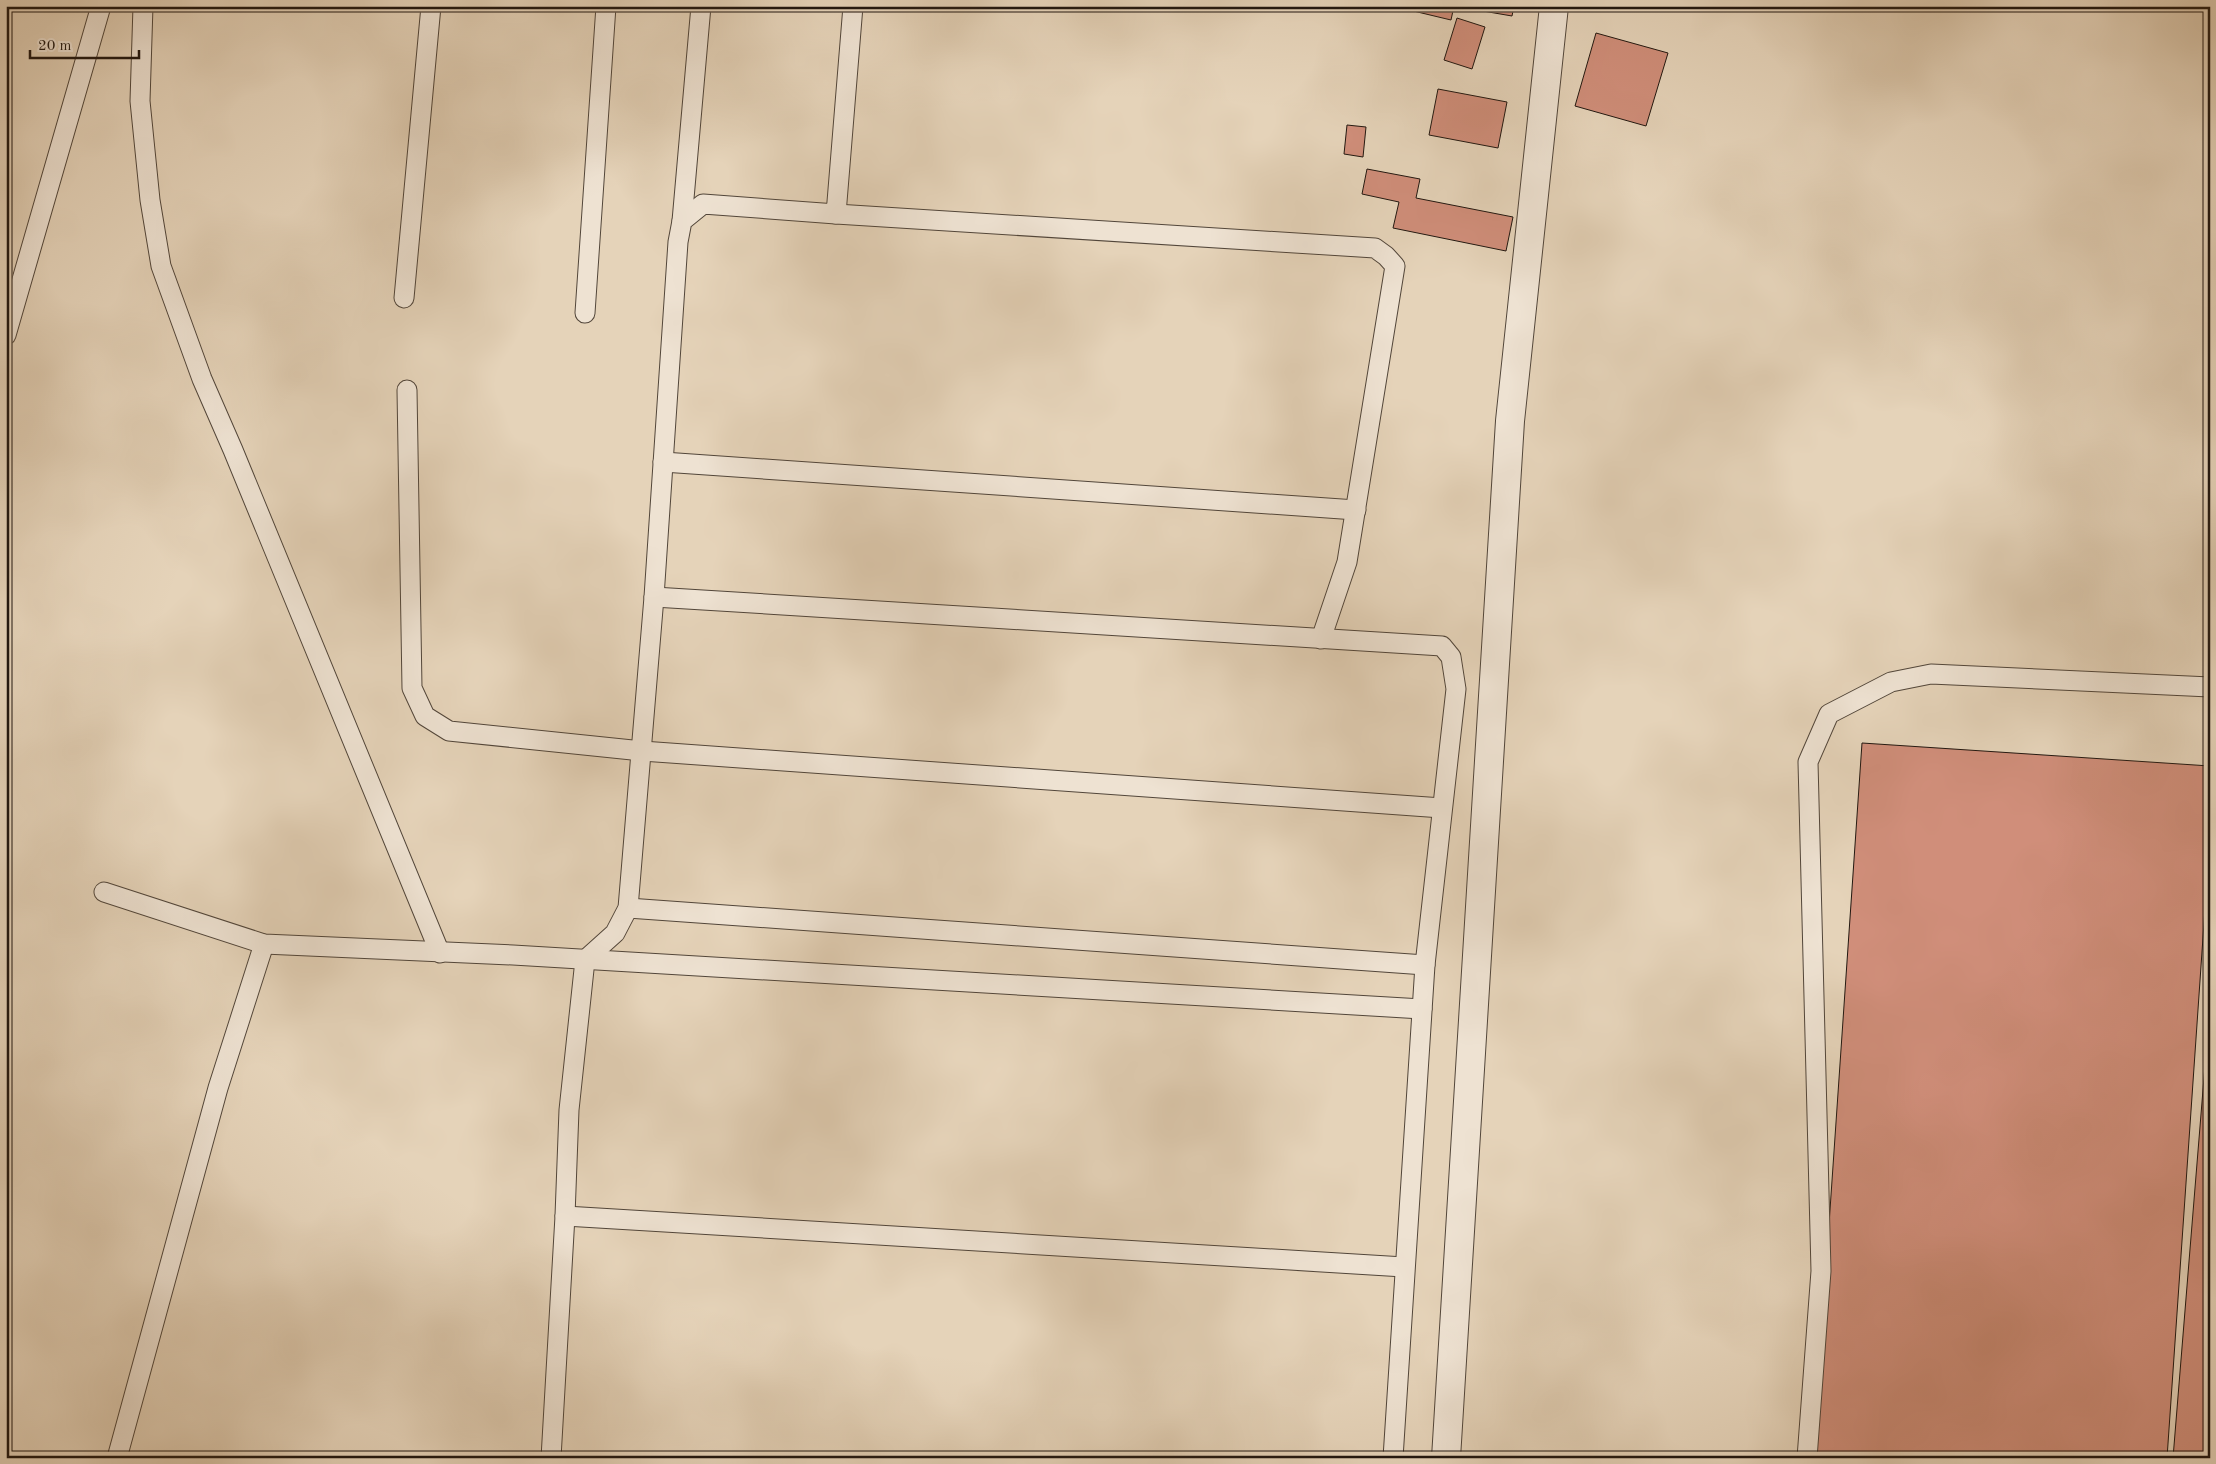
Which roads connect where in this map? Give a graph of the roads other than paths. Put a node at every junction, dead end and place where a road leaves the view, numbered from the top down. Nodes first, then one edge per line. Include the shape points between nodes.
1 (100, 6) edge
2 (143, 6) edge
3 (431, 6) edge
4 (606, 6) edge
5 (701, 6) edge
6 (853, 6) edge
7 (1554, 6) edge
8 (836, 214) junction
9 (682, 220) junction
10 (404, 298) dead end
11 (585, 313) dead end
12 (6, 335) edge
13 (407, 390) dead end
14 (663, 462) junction
15 (1356, 510) junction
16 (654, 597) junction
17 (1321, 639) junction
18 (2210, 687) edge
19 (642, 750) junction
20 (1442, 808) junction
21 (104, 892) dead end
22 (628, 908) junction
23 (264, 944) junction
24 (440, 953) junction
25 (585, 960) junction
26 (1425, 965) junction
27 (1422, 1009) junction
28 (565, 1216) junction
29 (1404, 1267) junction
30 (117, 1458) edge
31 (551, 1458) edge
32 (1393, 1458) edge
33 (1446, 1458) edge
34 (1806, 1458) edge

1 - 12 lane
2 - 24 lane via 140,101 150,200 161,266 202,379
3 - 10 lane
4 - 11 lane
5 - 9 lane
6 - 8 lane
7 - 33 street via 1510,420
8 - 9 lane via 703,204
8 - 15 lane via 1375,248 1395,266
9 - 14 lane
13 - 19 lane via 412,688 425,716 449,731
14 - 15 lane
14 - 16 lane
15 - 17 lane via 1347,562
16 - 17 lane
16 - 19 lane
17 - 20 lane via 1442,646 1451,657 1456,689
18 - 34 lane via 1931,674 1891,682 1828,714 1808,762 1821,1271
19 - 20 lane
19 - 22 lane
20 - 26 lane
21 - 23 lane
22 - 25 lane via 616,933
22 - 26 lane
23 - 24 lane
23 - 30 lane via 218,1088
24 - 25 lane
25 - 27 lane
25 - 28 lane via 569,1110
26 - 27 lane
27 - 29 lane
28 - 29 lane
28 - 31 lane
29 - 32 lane

